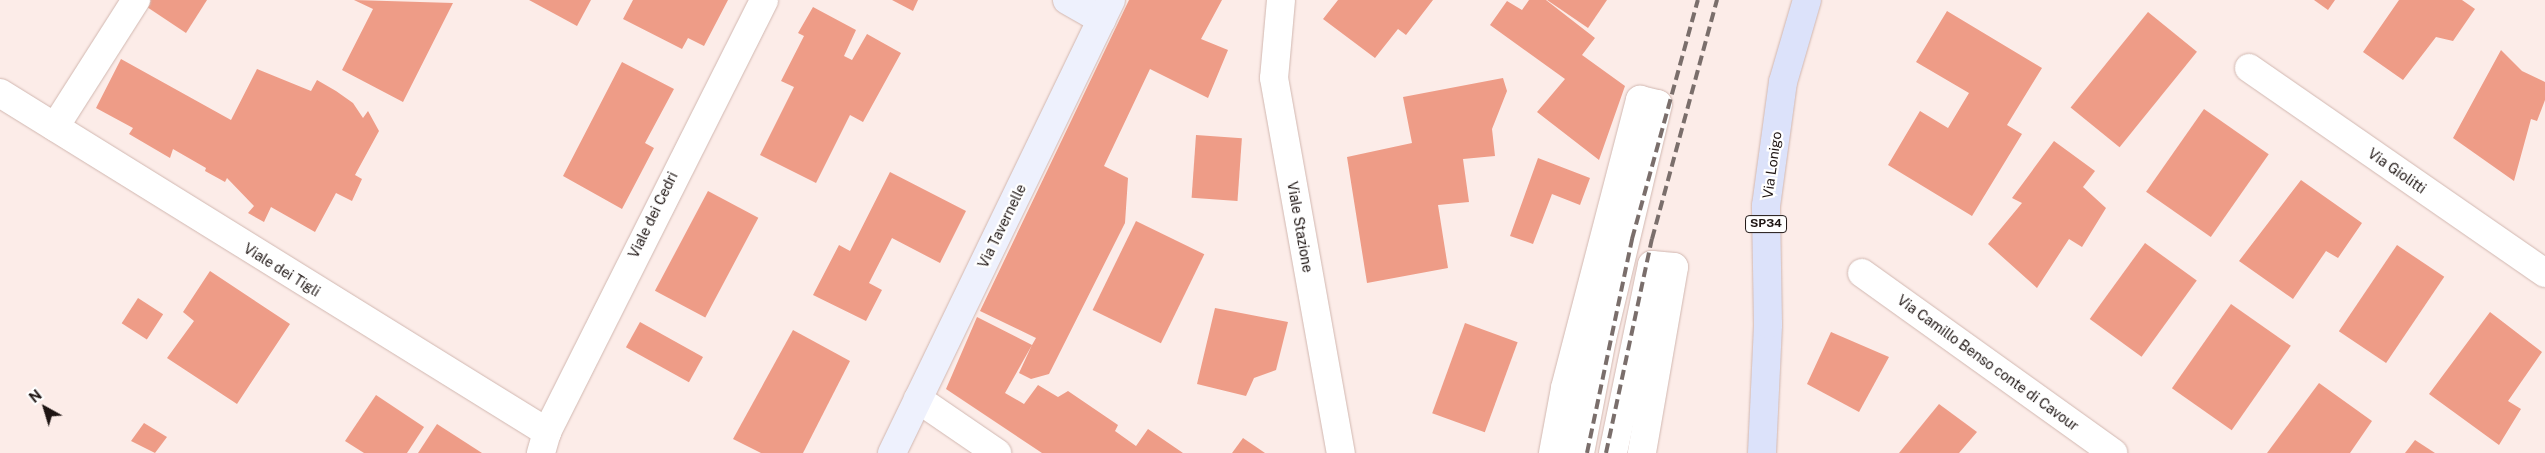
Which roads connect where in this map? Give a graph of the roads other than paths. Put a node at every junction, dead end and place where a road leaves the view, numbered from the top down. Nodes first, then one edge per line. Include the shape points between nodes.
1 (136, 0) edge
2 (764, 0) edge
3 (1067, 0) edge
4 (1281, 0) edge
5 (1807, 0) edge
6 (1107, 10) edge
7 (2250, 68) dead end
8 (0, 93) edge
9 (55, 127) junction
10 (1862, 273) dead end
11 (2545, 273) edge
12 (914, 408) junction
13 (544, 442) edge
14 (879, 453) edge
15 (892, 453) edge
16 (997, 453) edge
17 (1341, 453) edge
18 (1553, 453) edge
19 (1580, 453) edge
20 (1613, 453) edge
21 (1642, 453) edge
22 (1762, 453) edge
23 (2113, 453) edge

1 - 9 street
2 - 13 street, Viale dei Cedri
3 - 6 main road
4 - 17 street, Viale Stazione via 1274,78
5 - 22 main road, Via Lonigo / SP34 via 1783,82 1766,206 1768,324
6 - 12 main road, Via Tavernelle
7 - 11 street, Via Giolitti
8 - 9 street, Viale dei Tigli
9 - 13 street, Viale dei Tigli
10 - 23 street, Via Camillo Benso conte di Cavour
12 - 14 main road
12 - 15 main road, Via Tavernelle
12 - 16 street
18 - 19 street via 1568,378 1640,100 1658,104 1602,339
20 - 21 street via 1652,265 1674,267

